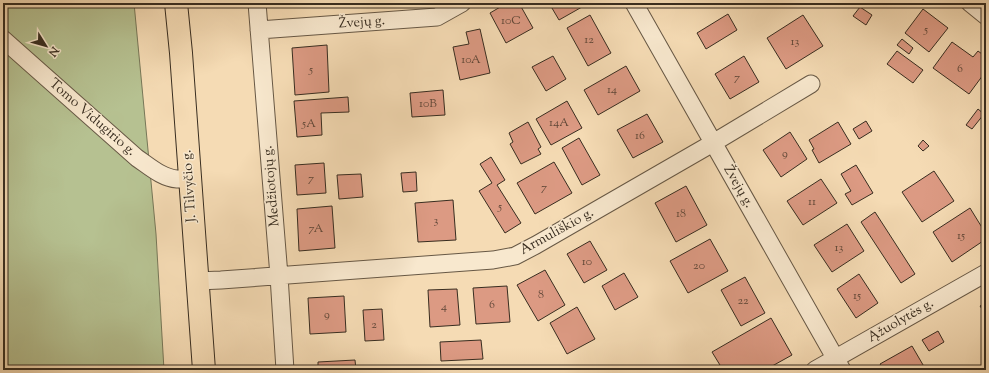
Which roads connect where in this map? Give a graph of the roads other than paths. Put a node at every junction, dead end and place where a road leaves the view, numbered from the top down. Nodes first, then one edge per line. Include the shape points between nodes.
1 (176, 3) edge
2 (257, 3) edge
3 (462, 3) edge
4 (634, 3) edge
5 (970, 3) edge
6 (986, 16) edge
7 (259, 30) junction
8 (3, 40) edge
9 (811, 84) dead end
10 (713, 144) junction
11 (190, 178) junction
12 (986, 273) edge
13 (279, 276) junction
14 (198, 281) junction
15 (839, 364) edge
16 (204, 370) edge
17 (285, 370) edge
18 (815, 370) edge

1 - 11 main road, J. Tilvyčio g.
2 - 7 street, Medžiotojų g.
3 - 7 street, Žvejų g. via 438,17
4 - 10 street, Žvejų g.
5 - 6 street
7 - 13 street, Medžiotojų g.
8 - 11 street, Tomo Vidugirio g. via 137,158 166,177
9 - 10 street, Armuliškio g.
10 - 13 street, Armuliškio g. via 515,256 493,260
10 - 15 street, Žvejų g.
11 - 14 main road, J. Tilvyčio g.
12 - 15 street, Ąžuolytės g.
13 - 14 street, Armuliškio g.
13 - 17 street, Medžiotojų g.
14 - 16 main road, J. Tilvyčio g.
15 - 18 street, Ąžuolytės g.

